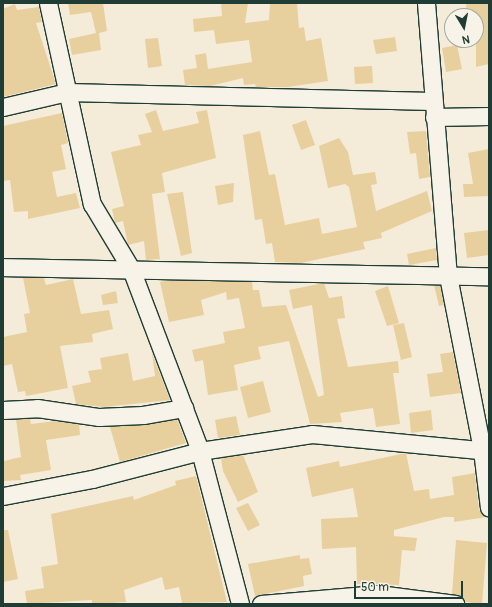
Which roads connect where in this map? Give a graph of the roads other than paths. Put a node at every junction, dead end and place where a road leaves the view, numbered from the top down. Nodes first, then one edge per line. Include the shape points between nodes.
1 (48, 3) edge
2 (426, 3) edge
3 (67, 92) junction
4 (432, 101) junction
5 (3, 107) edge
6 (489, 116) edge
7 (434, 118) junction
8 (3, 267) edge
9 (131, 269) junction
10 (448, 276) junction
11 (489, 276) edge
12 (184, 408) junction
13 (3, 410) edge
14 (200, 451) junction
15 (486, 451) edge
16 (3, 496) edge
17 (489, 508) edge
18 (240, 604) edge
19 (261, 604) edge
20 (455, 604) edge

1 - 3 street
2 - 4 street
3 - 4 street
3 - 5 street
3 - 9 street via 92,204
4 - 7 street
6 - 7 street
7 - 10 street
8 - 9 street
9 - 10 street
9 - 12 street
10 - 11 street
10 - 15 street
12 - 13 street via 142,415 99,417 37,408
12 - 14 street
14 - 15 street via 312,434
14 - 16 street via 92,479
14 - 18 street
15 - 17 street
19 - 20 street via 378,594

